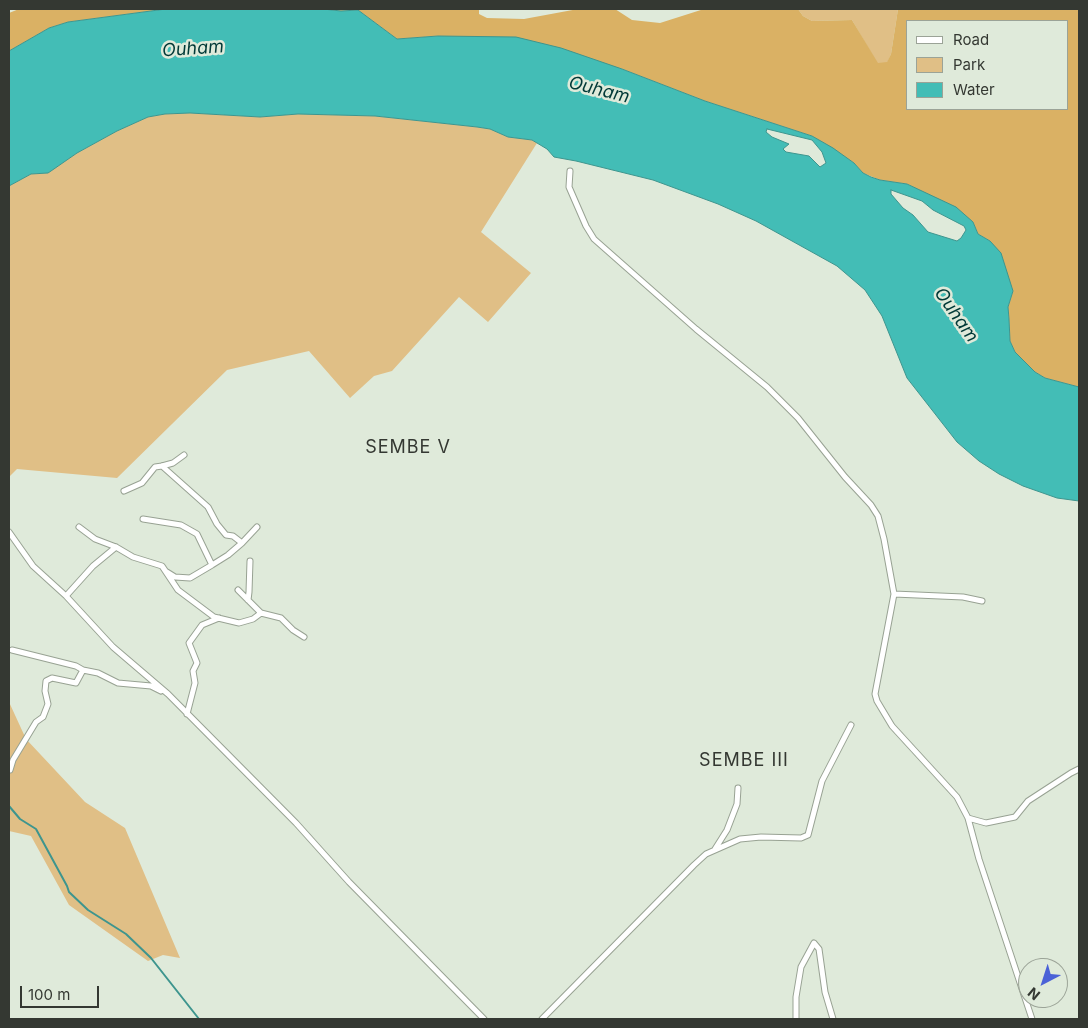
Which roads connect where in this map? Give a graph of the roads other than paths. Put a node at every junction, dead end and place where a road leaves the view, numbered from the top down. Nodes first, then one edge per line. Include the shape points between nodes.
1 (570, 171) dead end
2 (184, 455) dead end
3 (162, 466) junction
4 (124, 491) dead end
5 (142, 519) dead end
6 (80, 527) dead end
7 (257, 527) dead end
8 (9, 532) edge
9 (242, 543) junction
10 (116, 547) junction
11 (250, 561) dead end
12 (212, 565) junction
13 (164, 571) junction
14 (238, 590) dead end
15 (894, 594) junction
16 (66, 596) junction
17 (248, 600) junction
18 (982, 602) dead end
19 (261, 614) junction
20 (220, 618) junction
21 (304, 637) dead end
22 (12, 650) dead end
23 (83, 670) junction
24 (168, 694) junction
25 (187, 714) junction
26 (851, 725) dead end
27 (1079, 769) edge
28 (9, 771) edge
29 (738, 788) dead end
30 (968, 818) junction
31 (715, 850) junction
32 (484, 1019) edge
33 (542, 1019) edge
34 (796, 1019) edge
35 (833, 1019) edge
36 (1032, 1019) edge

1 - 15 street via 569,187 594,239 767,387 798,418 871,506 878,516
2 - 3 street
3 - 4 street via 154,467 142,483
3 - 9 street via 208,507 226,535
5 - 12 street via 180,525 198,534
6 - 10 street via 95,539
7 - 9 street
8 - 16 street via 33,566
9 - 12 street
10 - 13 street via 133,557 162,566
10 - 16 street via 93,566
11 - 17 street
12 - 13 street via 190,578 176,577
13 - 20 street via 178,590
14 - 17 street
15 - 18 street
15 - 30 street via 875,694 877,701 892,726 957,797
16 - 24 street via 113,647
17 - 19 street
19 - 20 street via 239,623
19 - 21 street via 281,618
20 - 25 street via 202,625 190,643 196,663
22 - 23 street
23 - 24 street via 118,683 151,686
23 - 28 street via 76,683 52,678 46,681 48,704 43,717 36,722
24 - 25 street
25 - 32 street via 296,822 349,882
26 - 31 street via 822,781 808,835 800,838 761,836 740,839
27 - 30 street via 1028,801 1015,816 986,822
29 - 31 street via 737,804
30 - 36 street
31 - 33 street via 694,865
34 - 35 street via 801,967 814,943 820,949 825,992

